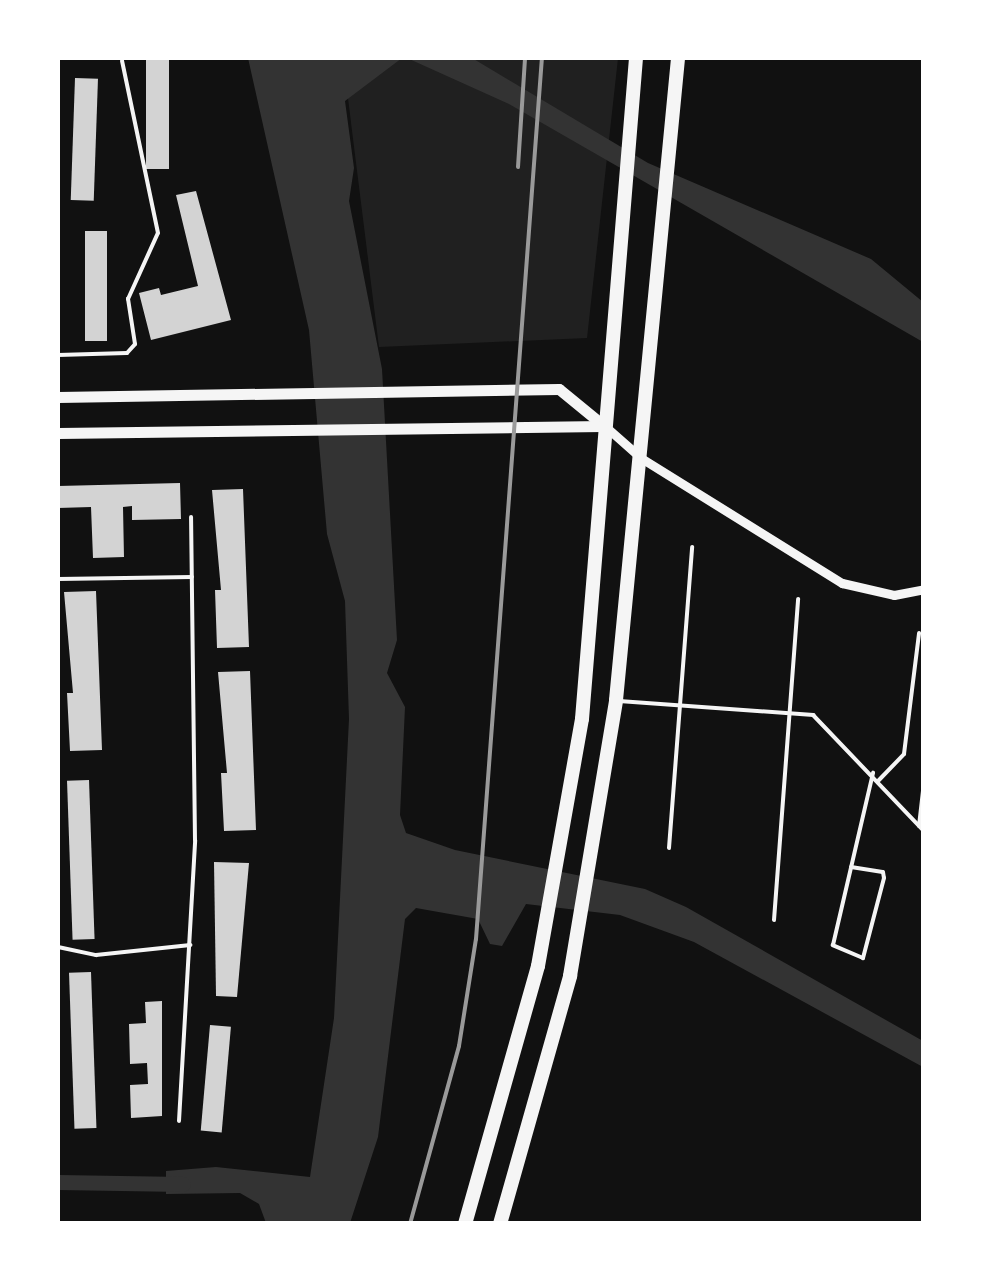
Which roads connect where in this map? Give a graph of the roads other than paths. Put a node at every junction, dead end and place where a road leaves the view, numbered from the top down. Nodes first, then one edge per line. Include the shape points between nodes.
1 (636, 58) edge
2 (678, 58) edge
3 (122, 61) dead end
4 (58, 354) edge
5 (58, 397) edge
6 (604, 426) junction
7 (58, 433) edge
8 (642, 458) junction
9 (191, 516) dead end
10 (692, 548) dead end
11 (192, 577) junction
12 (58, 579) edge
13 (924, 589) edge
14 (798, 599) dead end
15 (919, 633) dead end
16 (616, 700) junction
17 (683, 705) junction
18 (790, 712) junction
19 (873, 773) junction
20 (879, 780) junction
21 (924, 782) edge
22 (921, 828) edge
23 (669, 848) dead end
24 (851, 866) junction
25 (774, 920) dead end
26 (190, 945) junction
27 (58, 947) edge
28 (179, 1121) dead end
29 (465, 1224) edge
30 (500, 1224) edge

1 - 6 main road
2 - 8 main road
3 - 4 lane via 158,233 128,299 135,344 127,352
5 - 6 street via 559,389
6 - 7 street
6 - 8 street
6 - 29 main road via 582,719 538,966
8 - 13 street via 842,582 894,595
8 - 16 main road
9 - 11 lane
10 - 17 lane
11 - 12 lane
11 - 26 lane
14 - 18 lane
15 - 20 lane via 904,754
16 - 17 lane
16 - 30 main road via 570,976
17 - 18 lane
17 - 23 lane
18 - 19 lane via 828,724
18 - 25 lane
19 - 20 lane
19 - 24 lane
20 - 22 lane
21 - 22 lane
24 - 24 lane via 833,945 835,952 863,958 884,878 883,872
26 - 27 lane via 96,956
26 - 28 lane

